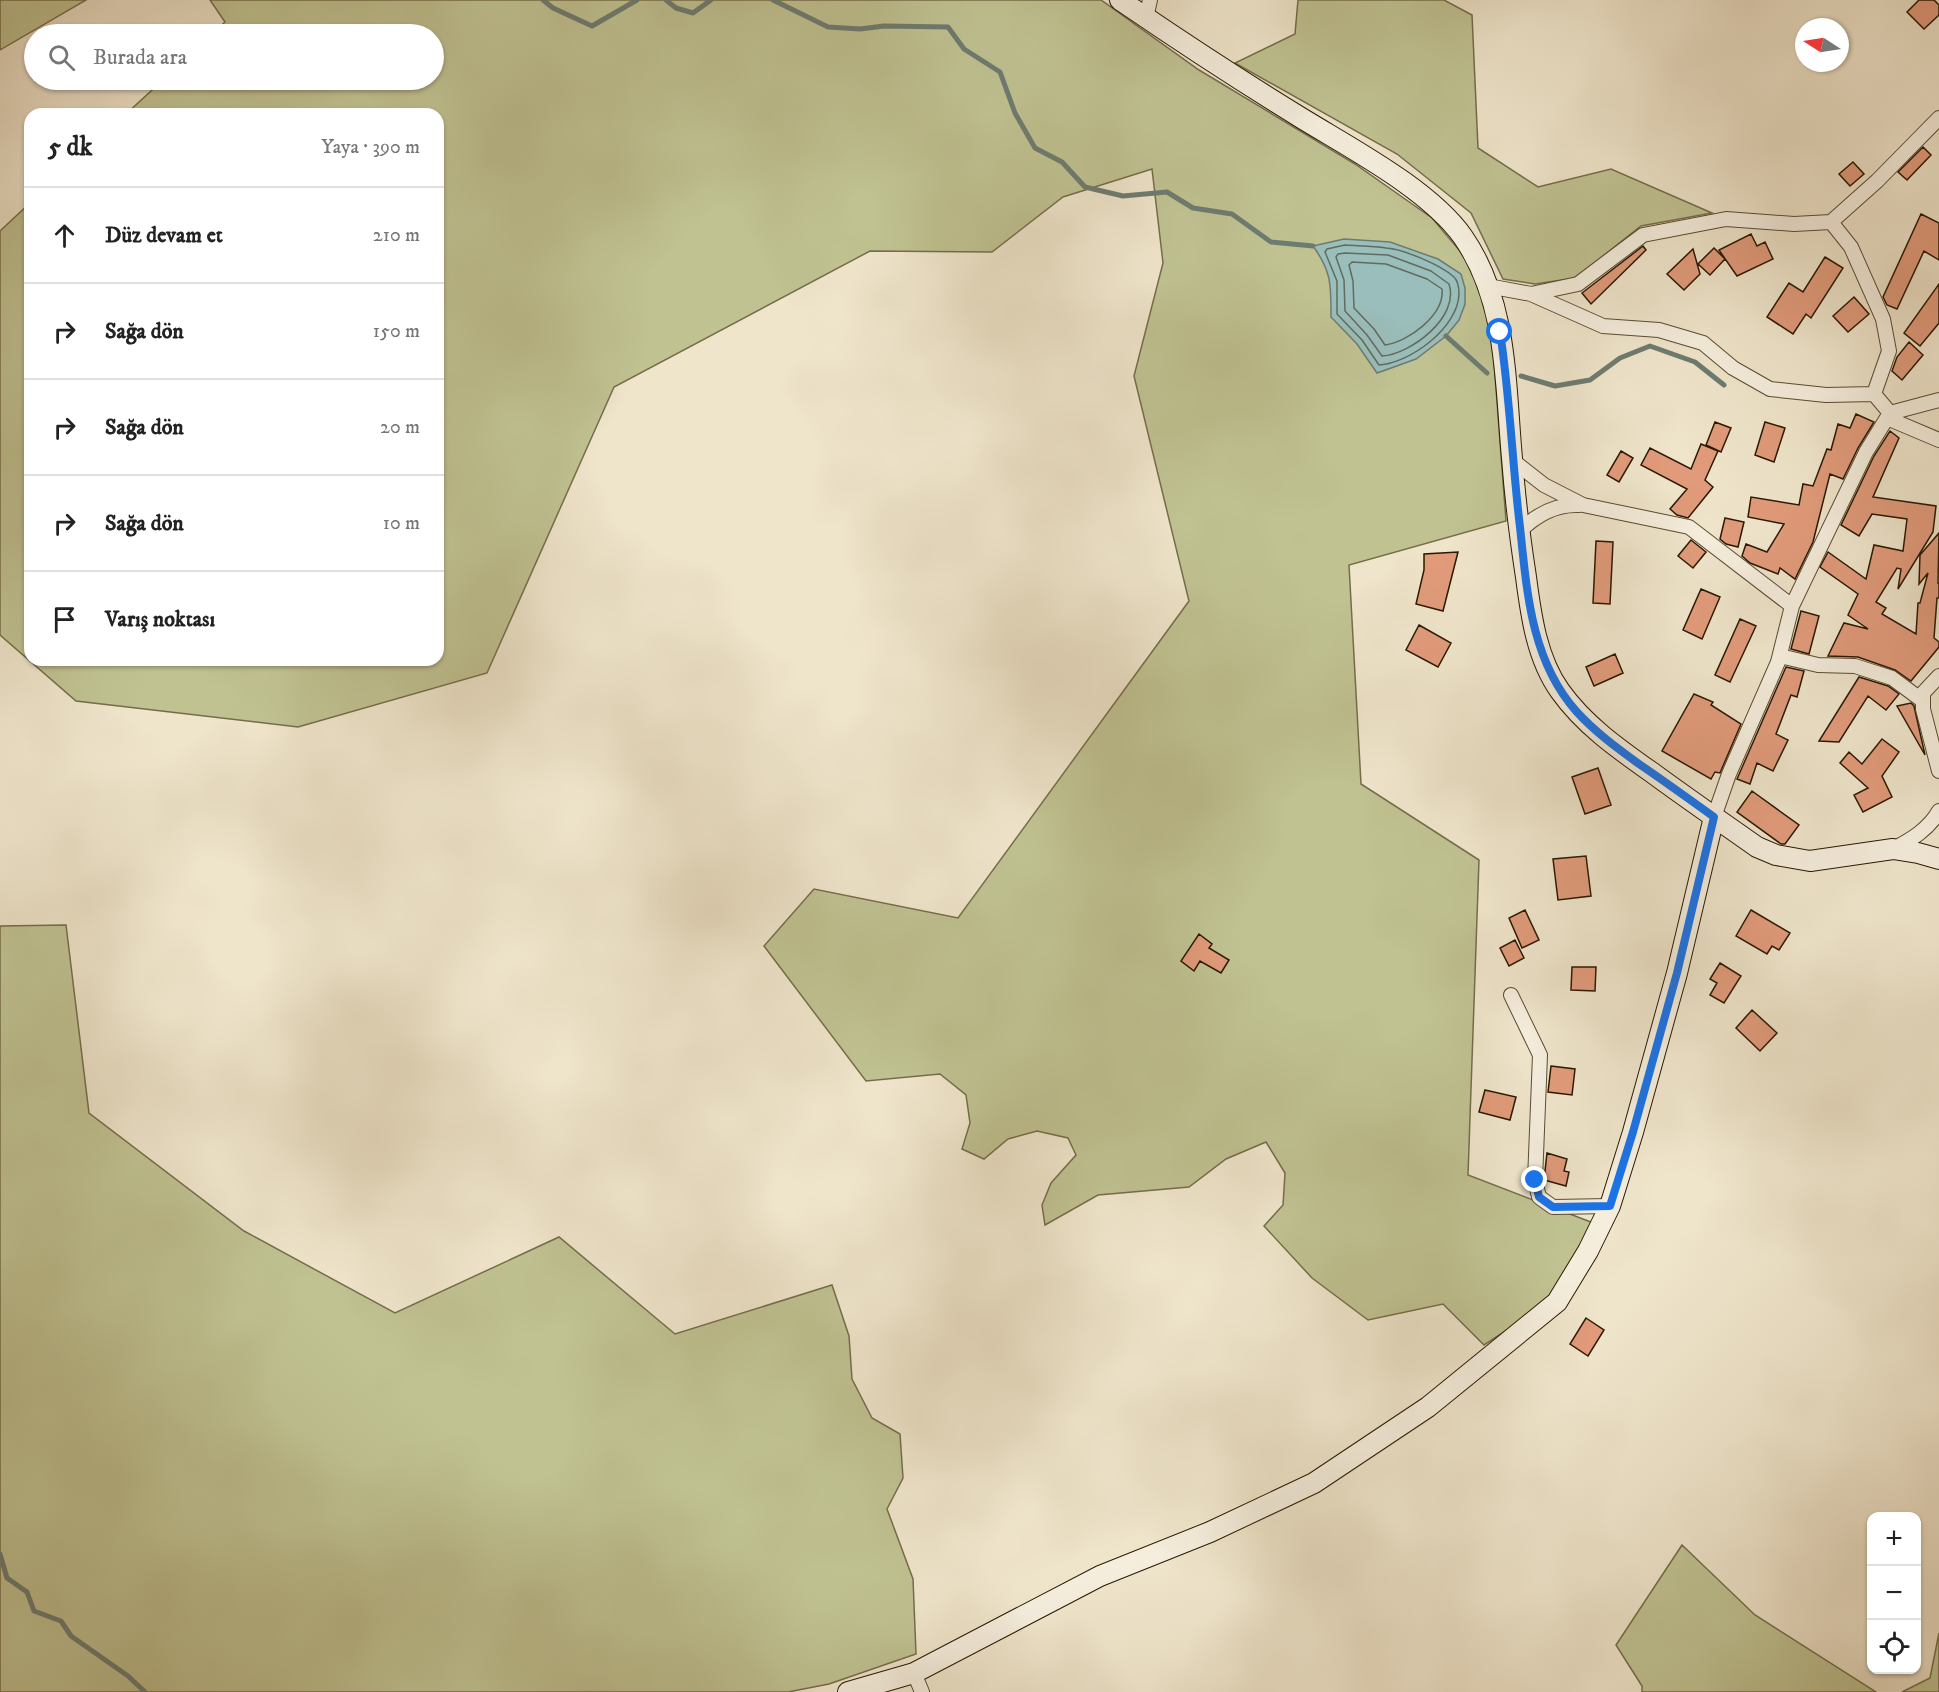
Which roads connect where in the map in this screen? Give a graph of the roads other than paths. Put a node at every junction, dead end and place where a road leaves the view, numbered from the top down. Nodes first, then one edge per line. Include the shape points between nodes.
1 (1120, 0) edge
2 (1148, 9) edge
3 (1939, 118) edge
4 (1831, 222) junction
5 (1488, 286) junction
6 (1531, 294) junction
7 (1874, 394) junction
8 (1939, 400) edge
9 (1888, 415) junction
10 (1939, 440) edge
11 (1512, 460) junction
12 (1583, 505) junction
13 (1520, 531) junction
14 (1792, 606) junction
15 (1780, 656) junction
16 (1939, 676) edge
17 (1923, 701) junction
18 (1938, 767) edge
19 (1939, 811) edge
20 (1714, 817) junction
21 (1893, 849) junction
22 (1939, 859) edge
23 (1511, 995) dead end
24 (1610, 1206) junction
25 (914, 1673) junction
26 (849, 1692) edge
27 (922, 1692) edge

1 - 2 street
2 - 5 street via 1251,87 1370,159 1436,208 1464,239
3 - 4 street
4 - 6 street via 1794,224 1726,219 1643,235 1578,284
4 - 7 street via 1851,247 1882,319 1889,351
5 - 6 street
5 - 11 street via 1505,364
6 - 7 street via 1603,326 1659,330 1703,343 1733,368 1770,389 1826,395
7 - 9 street
8 - 9 street
9 - 10 street
9 - 14 street via 1866,452
11 - 12 street via 1544,485
11 - 13 street
12 - 13 street via 1550,510
12 - 14 street via 1689,527
13 - 20 street via 1536,636 1551,677 1561,692 1606,740
14 - 15 street
15 - 17 street via 1818,665 1855,666 1892,678
15 - 20 street
16 - 17 street via 1923,693
17 - 18 street
19 - 21 street via 1926,827
20 - 21 street via 1757,847 1793,859 1825,860
20 - 24 street via 1677,973
21 - 22 street
23 - 24 street via 1540,1055 1535,1180 1539,1197 1553,1207
24 - 25 street via 1557,1302 1428,1407 1314,1483 1210,1532 1100,1576
25 - 26 street
25 - 27 street

